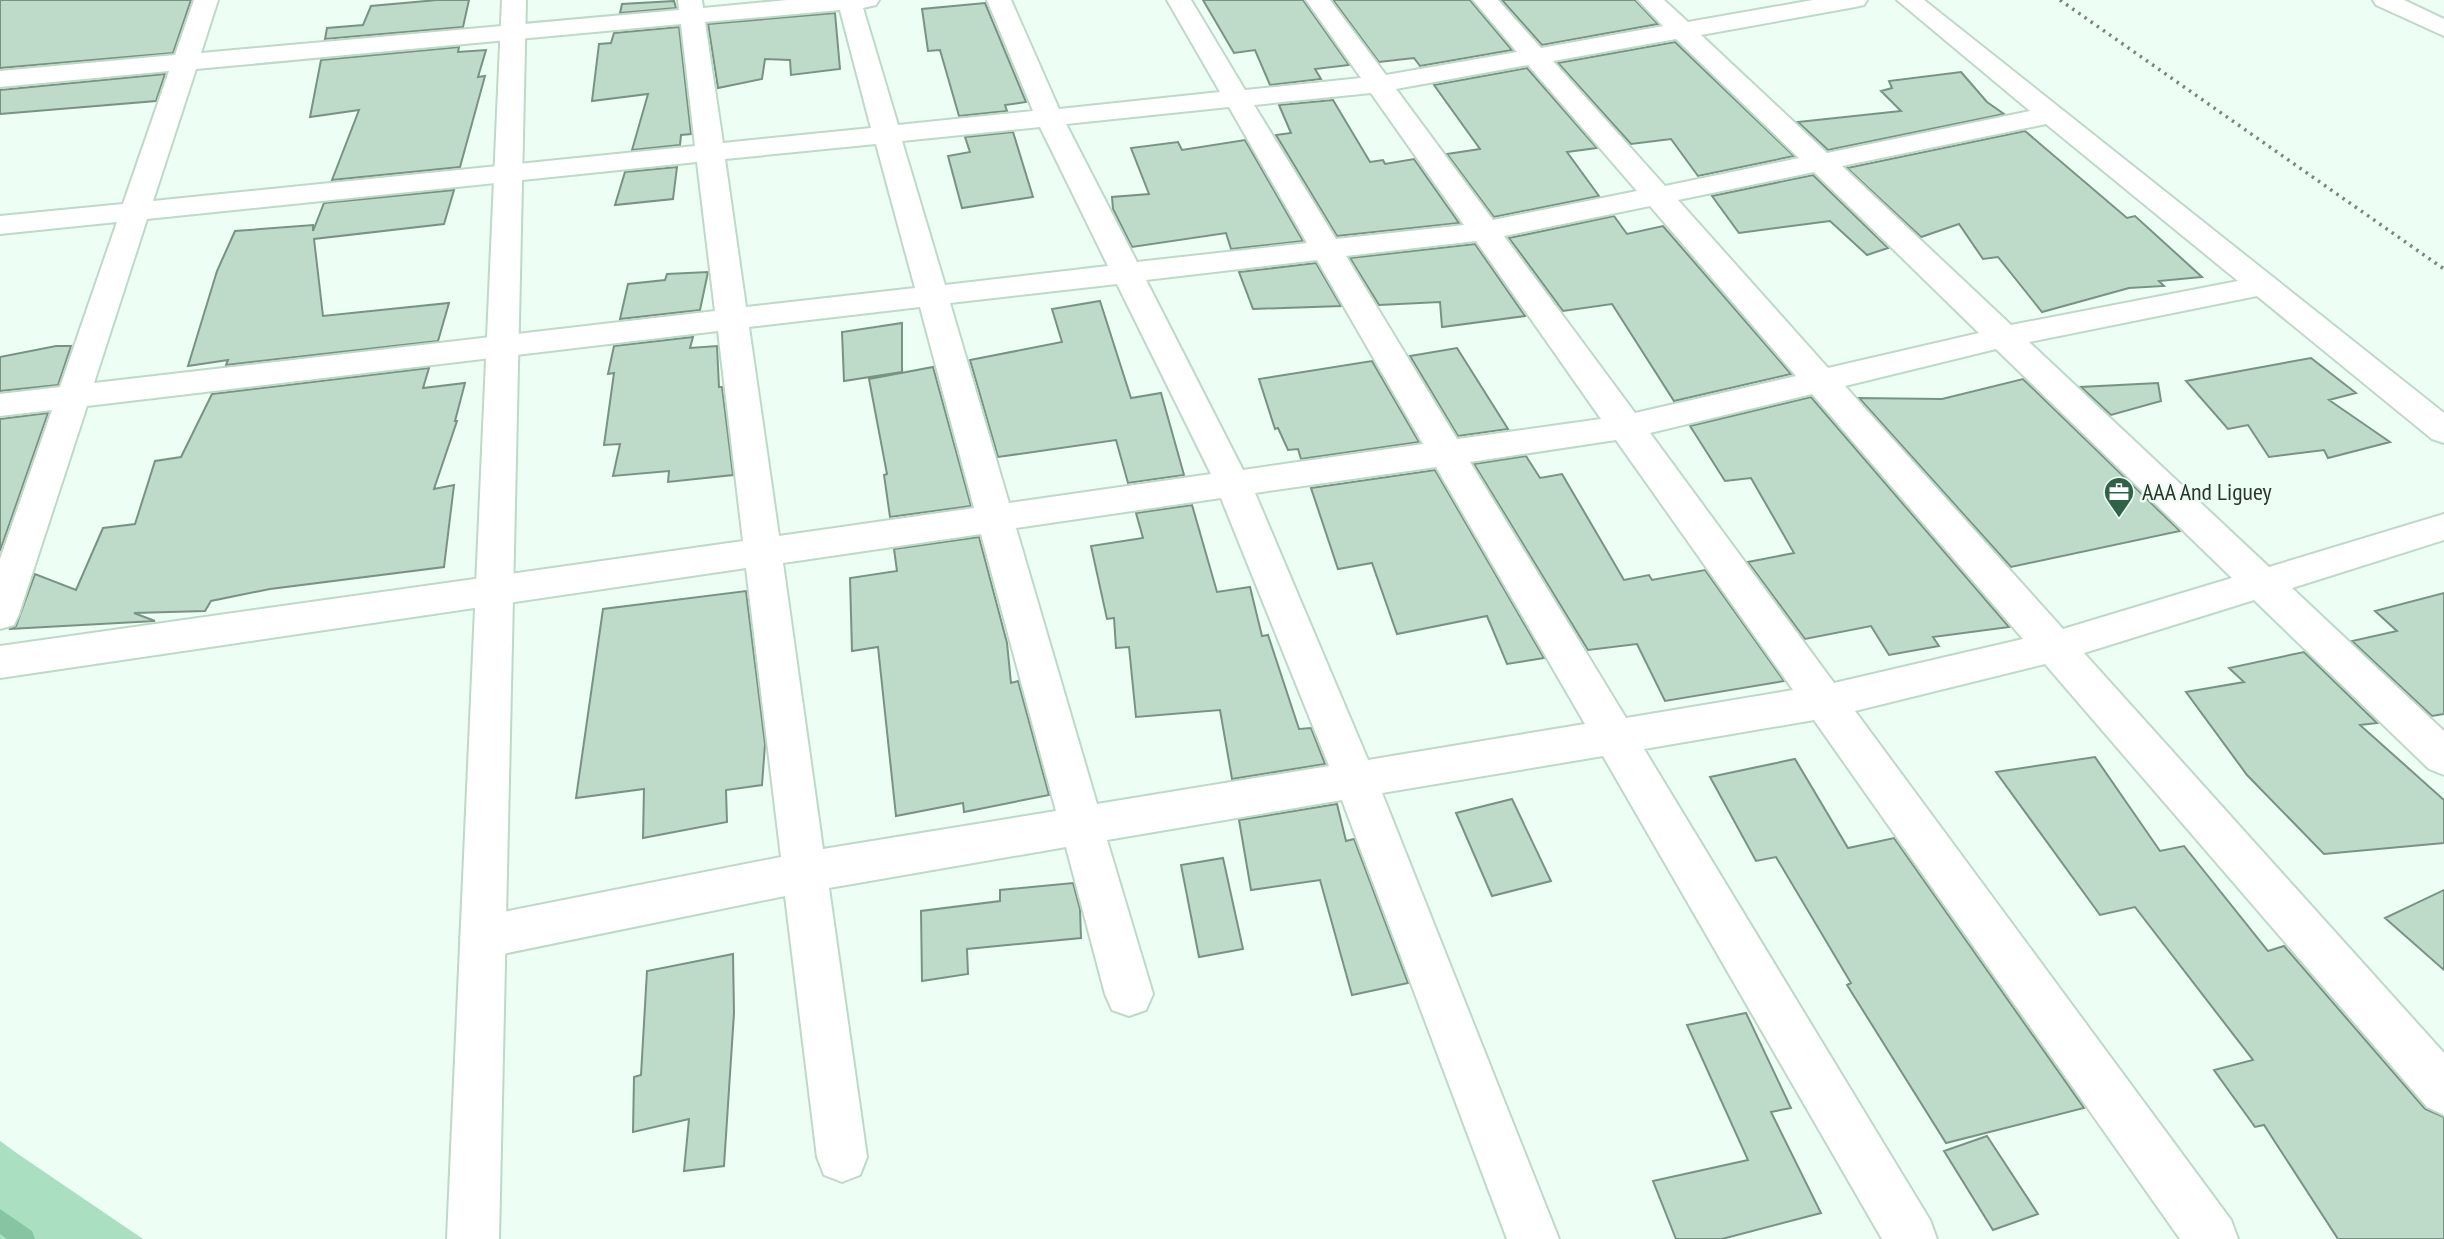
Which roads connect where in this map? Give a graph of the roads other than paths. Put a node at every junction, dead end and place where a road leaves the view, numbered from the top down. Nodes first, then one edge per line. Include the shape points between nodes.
1 (206, 0) edge
2 (999, 0) edge
3 (1179, 0) edge
4 (1318, 0) edge
5 (1485, 0) edge
6 (1650, 0) edge
7 (1855, 0) edge
8 (1909, 0) edge
9 (2385, 0) edge
10 (855, 1) edge
11 (691, 8) edge
12 (514, 16) edge
13 (2444, 29) edge
14 (1681, 30) junction
15 (1534, 56) junction
16 (186, 62) junction
17 (0, 79) edge
18 (1378, 84) junction
19 (1237, 99) junction
20 (2052, 115) junction
21 (1049, 117) junction
22 (886, 134) junction
23 (709, 152) junction
24 (1821, 163) junction
25 (509, 172) junction
26 (1657, 196) junction
27 (136, 211) junction
28 (0, 225) edge
29 (1485, 231) junction
30 (1326, 250) junction
31 (1129, 271) junction
32 (2264, 285) junction
33 (932, 296) junction
34 (732, 320) junction
35 (2004, 337) junction
36 (503, 344) junction
37 (1820, 381) junction
38 (74, 396) junction
39 (0, 405) edge
40 (1626, 428) junction
41 (2444, 430) edge
42 (1447, 454) junction
43 (1234, 486) junction
44 (994, 519) junction
45 (2444, 527) edge
46 (762, 552) junction
47 (2261, 582) junction
48 (495, 589) junction
49 (0, 614) edge
50 (2053, 647) junction
51 (0, 662) edge
52 (1823, 702) junction
53 (1614, 736) junction
54 (2444, 757) edge
55 (1355, 778) junction
56 (1081, 826) junction
57 (804, 872) junction
58 (483, 937) junction
59 (1129, 994) dead end
60 (2444, 1090) edge
61 (842, 1157) dead end
62 (473, 1239) edge
63 (1533, 1239) edge
64 (1911, 1239) edge
65 (2211, 1239) edge

1 - 16 main road
2 - 21 main road
3 - 19 main road
4 - 18 main road
5 - 15 main road
6 - 14 main road
7 - 14 main road
8 - 20 main road
9 - 13 main road
10 - 11 main road
10 - 22 main road
11 - 12 main road
11 - 23 main road
12 - 16 main road
12 - 25 main road
14 - 15 main road
14 - 24 main road
15 - 18 main road
15 - 26 main road
16 - 17 main road
16 - 27 main road
18 - 19 main road
18 - 29 main road
19 - 21 main road
19 - 30 main road
20 - 24 main road
20 - 32 main road
21 - 22 main road
21 - 31 main road
22 - 23 main road
22 - 33 main road
23 - 25 main road
23 - 34 main road
24 - 26 main road
24 - 35 main road
25 - 27 main road
25 - 36 main road
26 - 29 main road
26 - 37 main road
27 - 28 main road
27 - 38 main road
29 - 30 main road
29 - 40 main road
30 - 31 main road
30 - 42 main road
31 - 33 main road
31 - 43 main road
32 - 35 main road
32 - 41 main road
33 - 34 main road
33 - 44 main road
34 - 36 main road
34 - 46 main road
35 - 37 main road
35 - 47 main road
36 - 38 main road
36 - 48 main road
37 - 40 main road
37 - 50 main road
38 - 39 main road
38 - 49 main road
40 - 42 main road
40 - 52 main road
42 - 43 main road
42 - 53 main road
43 - 44 main road
43 - 55 main road
44 - 46 main road
44 - 56 main road
45 - 47 main road
46 - 48 main road
46 - 57 main road
47 - 50 main road
47 - 54 main road
48 - 51 main road
48 - 58 main road
50 - 52 main road
50 - 60 main road
52 - 53 main road
52 - 65 main road
53 - 55 main road
53 - 64 main road
55 - 56 main road
55 - 63 main road
56 - 57 main road
56 - 59 main road
57 - 58 main road
57 - 61 main road
58 - 62 main road

